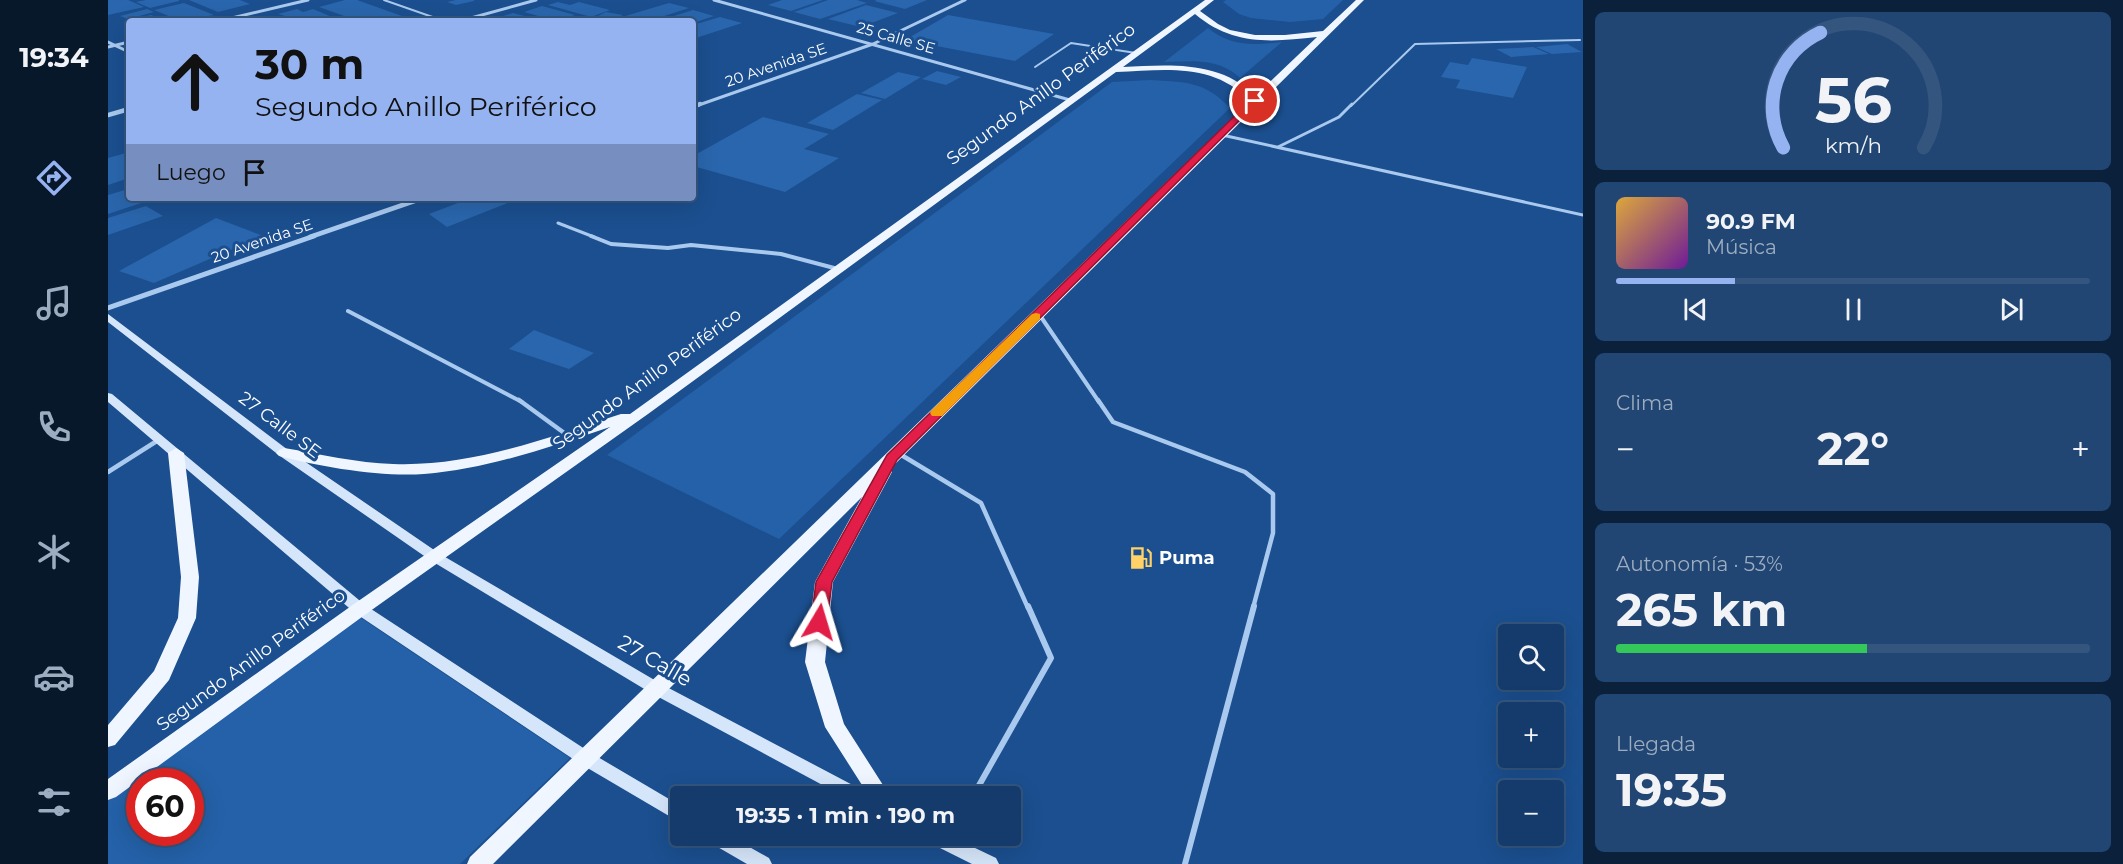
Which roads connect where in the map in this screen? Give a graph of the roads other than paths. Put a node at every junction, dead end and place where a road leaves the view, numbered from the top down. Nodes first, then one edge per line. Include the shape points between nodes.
1 (308, 0) edge
2 (384, 0) edge
3 (536, 0) edge
4 (714, 0) edge
5 (965, 0) edge
6 (1210, 0) edge
7 (1360, 0) edge
8 (1196, 11) junction
9 (232, 18) edge
10 (435, 18) edge
11 (471, 18) edge
12 (1328, 33) junction
13 (1580, 40) dead end
14 (108, 42) edge
15 (126, 43) edge
16 (873, 44) junction
17 (116, 46) junction
18 (108, 47) edge
19 (126, 51) edge
20 (1136, 53) junction
21 (1035, 67) dead end
22 (1113, 70) junction
23 (1071, 100) junction
24 (1255, 101) junction
25 (696, 106) edge
26 (126, 110) edge
27 (108, 115) edge
28 (1222, 135) junction
29 (1278, 147) junction
30 (412, 201) edge
31 (1583, 215) edge
32 (558, 223) dead end
33 (838, 269) junction
34 (108, 308) edge
35 (348, 311) dead end
36 (1039, 314) junction
37 (108, 316) edge
38 (108, 396) edge
39 (643, 411) junction
40 (568, 436) junction
41 (160, 439) junction
42 (176, 453) junction
43 (284, 453) junction
44 (894, 455) junction
45 (108, 472) edge
46 (435, 557) junction
47 (360, 609) junction
48 (657, 689) junction
49 (108, 739) edge
50 (585, 758) junction
51 (839, 786) edge
52 (873, 786) edge
53 (980, 786) edge
54 (108, 791) edge
55 (670, 808) edge
56 (732, 846) edge
57 (958, 846) edge
58 (478, 864) edge
59 (763, 864) edge
60 (990, 864) edge
61 (1185, 864) edge

1 - 9 street
2 - 10 lane
3 - 11 street
4 - 16 street, 25 Calle SE
5 - 16 street, 20 Avenida SE
6 - 8 main road, Segundo Anillo Periférico
7 - 12 main road
8 - 12 main road via 1216,26 1242,34 1285,38
8 - 20 main road, Segundo Anillo Periférico
12 - 24 main road
13 - 29 lane via 1415,44 1339,117
14 - 17 street
15 - 17 street
16 - 23 street, 25 Calle SE
16 - 25 street, 20 Avenida SE
17 - 18 street
17 - 19 street
20 - 21 lane via 1071,43
20 - 22 main road, Segundo Anillo Periférico
22 - 23 main road, Segundo Anillo Periférico
22 - 24 main road via 1158,68 1216,75 1237,83
23 - 33 main road, Segundo Anillo Periférico
24 - 28 main road
26 - 27 street
28 - 29 lane
28 - 36 main road
29 - 31 lane
30 - 34 street, 20 Avenida SE
32 - 33 lane via 611,244 668,248 692,245 781,254
33 - 39 main road, Segundo Anillo Periférico
35 - 40 lane via 526,404
36 - 44 main road
36 - 61 lane via 1113,422 1245,472 1273,494 1273,534
37 - 43 main road, 27 Calle SE
38 - 41 main road
39 - 40 main road
39 - 46 main road, Segundo Anillo Periférico
40 - 43 main road via 522,451 452,465 394,469
41 - 42 main road
41 - 45 lane
42 - 47 main road
42 - 49 main road via 190,577 187,618 162,675
43 - 46 main road, 27 Calle SE
44 - 48 main road
44 - 52 main road via 824,582 814,662 835,727
44 - 53 lane via 981,502 1051,658
46 - 47 main road, Segundo Anillo Periférico
46 - 48 main road, 27 Calle
47 - 50 main road
47 - 54 main road, Segundo Anillo Periférico
48 - 50 main road
48 - 51 main road, 27 Calle
50 - 55 main road
50 - 58 main road
56 - 59 main road
57 - 60 main road

